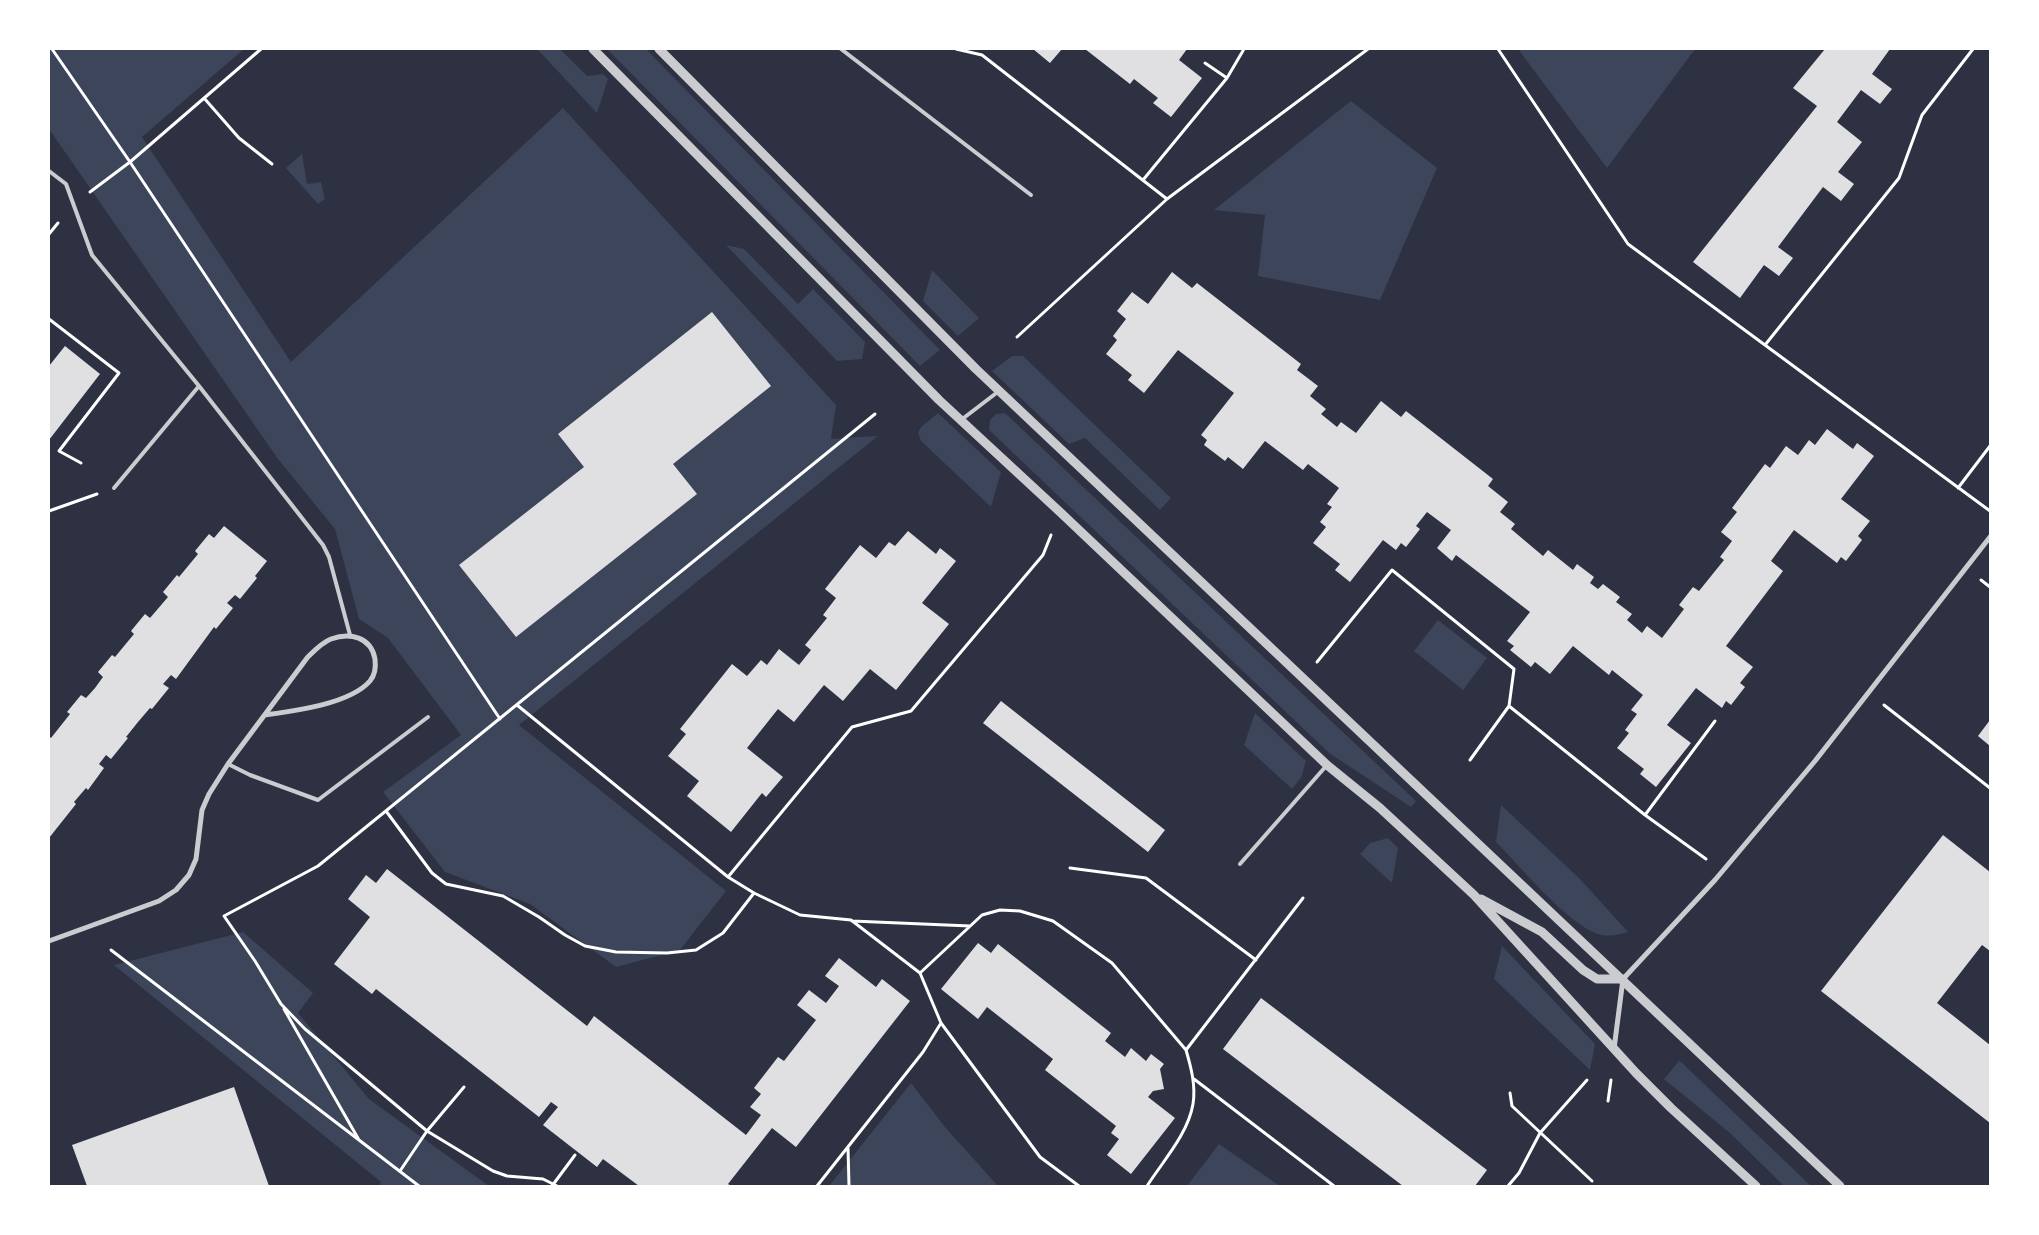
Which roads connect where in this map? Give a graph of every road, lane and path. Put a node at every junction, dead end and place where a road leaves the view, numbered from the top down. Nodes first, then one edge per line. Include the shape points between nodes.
1 (52, 49) edge
2 (261, 49) edge
3 (593, 49) edge
4 (659, 49) edge
5 (841, 49) edge
6 (956, 49) edge
7 (1244, 49) edge
8 (1368, 49) edge
9 (1498, 49) edge
10 (1973, 49) edge
11 (1205, 63) dead end
12 (1227, 78) junction
13 (204, 98) junction
14 (130, 162) junction
15 (272, 164) dead end
16 (49, 171) edge
17 (1143, 180) junction
18 (1031, 195) dead end
19 (1167, 199) junction
20 (49, 318) edge
21 (1017, 337) dead end
22 (1765, 345) junction
23 (199, 386) junction
24 (999, 391) junction
25 (875, 414) dead end
26 (961, 420) junction
27 (1990, 446) edge
28 (81, 463) dead end
29 (114, 488) joint
30 (1958, 488) junction
31 (49, 511) edge
32 (1060, 512) junction
33 (1990, 512) edge
34 (1990, 537) edge
35 (350, 635) junction
36 (1304, 679) junction
37 (1868, 693) junction
38 (517, 704) junction
39 (1509, 706) junction
40 (266, 715) junction
41 (428, 717) dead end
42 (500, 719) junction
43 (1715, 720) dead end
44 (1470, 760) dead end
45 (228, 764) junction
46 (1327, 765) junction
47 (1990, 788) edge
48 (386, 811) junction
49 (1645, 815) junction
50 (1240, 864) dead end
51 (1070, 868) dead end
52 (1722, 872) junction
53 (728, 877) junction
54 (754, 893) junction
55 (1474, 895) junction
56 (1303, 898) dead end
57 (851, 920) junction
58 (970, 926) junction
59 (49, 941) edge
60 (111, 950) dead end
61 (1256, 960) junction
62 (920, 973) junction
63 (1623, 979) junction
64 (281, 1004) junction
65 (941, 1023) junction
66 (1614, 1049) junction
67 (1186, 1050) junction
68 (1193, 1078) junction
69 (1587, 1080) dead end
70 (464, 1086) dead end
71 (1510, 1093) dead end
72 (427, 1131) junction
73 (1540, 1133) junction
74 (360, 1141) junction
75 (848, 1148) junction
76 (575, 1155) dead end
77 (400, 1171) junction
78 (1592, 1181) dead end
79 (554, 1185) edge
80 (419, 1186) edge
81 (817, 1186) edge
82 (849, 1186) edge
83 (1079, 1186) edge
84 (1147, 1186) edge
85 (1334, 1186) edge
86 (1508, 1186) edge
87 (1756, 1186) edge
88 (1840, 1186) edge

1 - 14 path
2 - 13 path
3 - 26 street
4 - 24 street
5 - 18 lane
6 - 17 path via 982,54
7 - 12 path
8 - 19 path
9 - 22 path via 1628,244
10 - 22 path via 1922,115 1899,178
11 - 12 path
12 - 17 path
13 - 14 path
13 - 15 path via 239,138
14 - 42 path
16 - 23 lane via 66,184 92,255
17 - 19 path
19 - 21 path
20 - 28 path via 119,373 59,451
22 - 30 path
23 - 29 lane
23 - 35 lane via 324,545
24 - 26 lane
24 - 36 street
25 - 38 path
26 - 32 street
27 - 30 path
29 - 31 path
30 - 33 path
32 - 46 street
32 - 53 path via 1043,555 910,711 852,727
34 - 37 street
35 - 40 street via 323,643 307,658
35 - 40 street via 365,642 374,653 375,672 370,680 358,690 329,703
36 - 39 path via 1392,570 1514,669
36 - 63 street
37 - 47 path
37 - 52 street
38 - 42 path
38 - 53 path
39 - 44 path
39 - 49 path
40 - 45 street
41 - 45 lane via 318,800
42 - 48 path
43 - 49 path
45 - 59 street via 208,794 202,810 196,859 189,875 176,890 159,902
46 - 50 lane
46 - 55 street via 1380,808
48 - 54 path via 432,873 446,884 503,896 585,946 616,952 696,950 723,933
48 - 64 path via 318,866 224,916
49 - 52 path
51 - 61 path via 1146,878
52 - 63 street
53 - 54 path
54 - 57 path via 800,915
55 - 63 street via 1542,932 1597,979
55 - 66 street
56 - 61 path
57 - 58 path
57 - 62 path
58 - 62 path
58 - 67 path via 982,915 1000,910 1020,911 1053,921 1112,963
60 - 74 path
61 - 67 path
62 - 65 path
63 - 66 street
63 - 88 street
64 - 72 path via 305,1029
64 - 74 path
65 - 75 path via 923,1052
65 - 83 path via 1040,1156
66 - 87 street via 1671,1108
67 - 68 path
68 - 84 path via 1193,1104 1184,1130
68 - 85 path
69 - 73 path
70 - 72 path
71 - 73 path via 1512,1106
72 - 77 path
72 - 79 path via 493,1171 507,1176 543,1179
73 - 78 path
73 - 86 path
74 - 77 path
75 - 81 path
75 - 82 path
76 - 79 path
77 - 80 path

